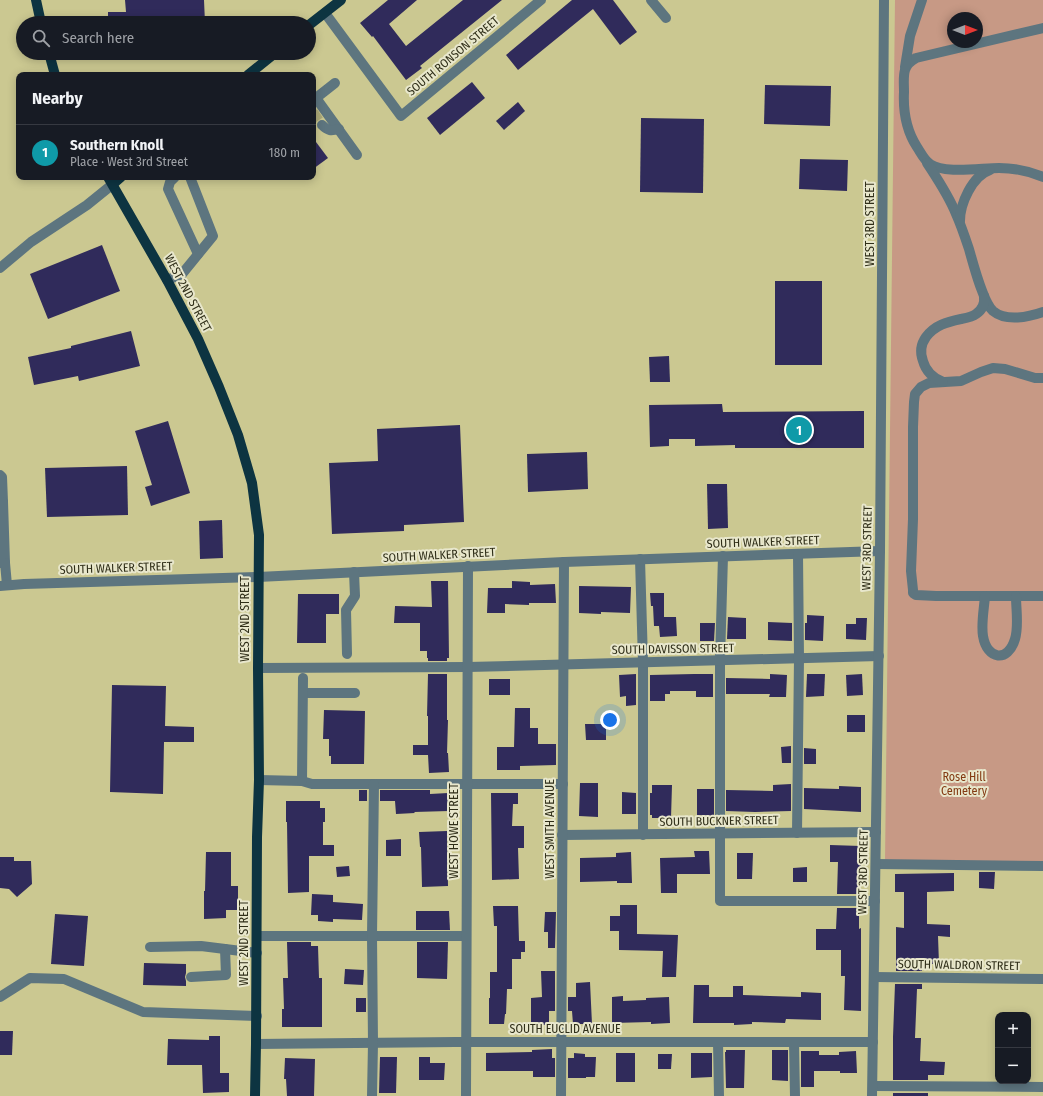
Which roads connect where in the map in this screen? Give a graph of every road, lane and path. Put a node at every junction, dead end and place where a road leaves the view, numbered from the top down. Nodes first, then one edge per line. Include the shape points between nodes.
1 (36, 0) edge
2 (340, 0) edge
3 (541, 0) edge
4 (651, 0) edge
5 (884, 0) edge
6 (922, 0) edge
7 (325, 13) junction
8 (39, 16) edge
9 (666, 18) dead end
10 (316, 20) edge
11 (1043, 28) edge
12 (51, 60) edge
13 (266, 60) edge
14 (905, 69) junction
15 (54, 72) edge
16 (252, 72) edge
17 (335, 83) dead end
18 (316, 98) edge
19 (316, 100) edge
20 (322, 125) tunnel mouth
21 (339, 129) junction
22 (357, 155) dead end
23 (926, 162) junction
24 (996, 168) junction
25 (1043, 177) edge
26 (172, 180) edge
27 (191, 180) edge
28 (110, 181) edge
29 (961, 227) junction
30 (198, 254) junction
31 (0, 268) edge
32 (167, 280) junction
33 (984, 296) junction
34 (1043, 312) edge
35 (972, 316) junction
36 (1007, 316) junction
37 (923, 362) junction
38 (1043, 378) edge
39 (944, 382) junction
40 (918, 390) junction
41 (0, 475) edge
42 (1, 502) edge
43 (880, 551) junction
44 (798, 554) junction
45 (723, 556) junction
46 (640, 559) junction
47 (564, 562) junction
48 (3, 563) edge
49 (468, 566) junction
50 (354, 572) junction
51 (258, 577) junction
52 (4, 586) edge
53 (985, 596) junction
54 (1016, 596) junction
55 (1043, 596) edge
56 (347, 654) dead end
57 (879, 656) junction
58 (799, 658) junction
59 (720, 660) junction
60 (643, 662) junction
61 (564, 664) junction
62 (468, 667) junction
63 (258, 668) junction
64 (303, 678) dead end
65 (303, 693) junction
66 (355, 693) dead end
67 (259, 780) junction
68 (302, 781) junction
69 (374, 784) junction
70 (467, 784) junction
71 (563, 784) junction
72 (876, 832) junction
73 (797, 833) junction
74 (720, 834) junction
75 (643, 835) junction
76 (562, 836) junction
77 (876, 864) junction
78 (1043, 866) edge
79 (875, 901) junction
80 (257, 936) junction
81 (372, 936) junction
82 (466, 936) junction
83 (150, 948) dead end
84 (225, 950) junction
85 (257, 954) junction
86 (191, 977) dead end
87 (874, 977) junction
88 (1043, 979) edge
89 (0, 997) edge
90 (257, 1016) junction
91 (466, 1042) junction
92 (561, 1042) junction
93 (718, 1042) junction
94 (794, 1042) junction
95 (873, 1042) junction
96 (373, 1043) junction
97 (256, 1044) junction
98 (1043, 1087) edge
99 (872, 1091) edge
100 (255, 1096) edge
101 (372, 1096) edge
102 (466, 1096) edge
103 (561, 1096) edge
104 (719, 1096) edge
105 (795, 1096) edge

1 - 8 main road
2 - 7 main road
3 - 7 street, SOUTH RONSON STREET via 401,116
4 - 9 street
5 - 43 street, WEST 3RD STREET
6 - 14 street via 910,36
7 - 10 main road
11 - 14 street via 916,58 907,64
12 - 15 main road
13 - 16 main road
14 - 23 street via 904,108 907,126
17 - 18 street
19 - 21 street
20 - 21 street via 331,131
21 - 22 street
23 - 24 street via 934,167 950,169
23 - 29 street via 951,204
24 - 25 street via 1021,170
24 - 29 street via 982,173 967,193 961,212
26 - 30 street via 168,189
27 - 30 street via 213,236
28 - 31 street via 87,205 31,242
28 - 32 main road, WEST 2ND STREET
29 - 33 street
30 - 32 street via 182,274
32 - 51 main road, WEST 2ND STREET via 198,340 238,434 252,483 259,535
33 - 35 street via 982,308
33 - 36 street via 992,310
34 - 36 street via 1027,316
35 - 36 street
35 - 37 street via 945,322 933,330 922,344
37 - 39 street via 932,377
37 - 40 street via 923,382
38 - 39 street via 997,368 961,381
39 - 40 street via 929,383
40 - 53 street via 914,397 913,427 913,593 920,596
41 - 42 street
42 - 48 street
43 - 44 street, SOUTH WALKER STREET
43 - 57 street, WEST 3RD STREET
44 - 45 street, SOUTH WALKER STREET
44 - 58 street
45 - 46 street, SOUTH WALKER STREET
45 - 59 street
46 - 47 street, SOUTH WALKER STREET
46 - 60 street
47 - 49 street, SOUTH WALKER STREET
47 - 61 street, WEST SMITH AVENUE
48 - 52 street
49 - 50 street, SOUTH WALKER STREET
49 - 62 street, WEST HOWE STREET
50 - 51 street, SOUTH WALKER STREET
50 - 56 street via 355,596 346,610
51 - 52 street, SOUTH WALKER STREET
51 - 63 main road, WEST 2ND STREET
53 - 54 street
53 - 54 street via 984,641 990,652 1000,656 1010,649 1015,639
54 - 55 street
57 - 58 street, SOUTH DAVISSON STREET
57 - 72 street, WEST 3RD STREET
58 - 59 street, SOUTH DAVISSON STREET
58 - 73 street
59 - 60 street, SOUTH DAVISSON STREET
59 - 74 street
60 - 61 street, SOUTH DAVISSON STREET
60 - 75 street
61 - 62 street, SOUTH DAVISSON STREET
61 - 71 street, WEST SMITH AVENUE
62 - 63 street, SOUTH DAVISSON STREET
62 - 70 street, WEST HOWE STREET
63 - 67 main road, WEST 2ND STREET
64 - 65 street
65 - 66 street
65 - 68 street
67 - 68 street
67 - 80 main road, WEST 2ND STREET
68 - 69 street via 312,784
69 - 70 street
69 - 81 street
70 - 71 street
70 - 82 street, WEST HOWE STREET
71 - 76 street, WEST SMITH AVENUE
72 - 73 street, SOUTH BUCKNER STREET
72 - 77 street, WEST 3RD STREET
73 - 74 street, SOUTH BUCKNER STREET
74 - 75 street, SOUTH BUCKNER STREET
74 - 79 street via 720,901
75 - 76 street, SOUTH BUCKNER STREET
76 - 92 street, WEST SMITH AVENUE
77 - 78 street
77 - 79 street, WEST 3RD STREET
79 - 87 street, WEST 3RD STREET
80 - 81 street
80 - 85 main road, WEST 2ND STREET
81 - 82 street
81 - 96 street
82 - 91 street, WEST HOWE STREET
83 - 84 street via 201,946
84 - 85 street
84 - 86 street via 226,975
85 - 90 main road, WEST 2ND STREET
87 - 88 street, SOUTH WALDRON STREET
87 - 95 street, WEST 3RD STREET
89 - 90 street via 30,978 64,979 143,1012
90 - 97 main road, WEST 2ND STREET
91 - 92 street, SOUTH EUCLID AVENUE
91 - 96 street, SOUTH EUCLID AVENUE
91 - 102 street, WEST HOWE STREET
92 - 93 street, SOUTH EUCLID AVENUE
92 - 103 street, WEST SMITH AVENUE
93 - 94 street, SOUTH EUCLID AVENUE
93 - 104 street
94 - 95 street, SOUTH EUCLID AVENUE
94 - 105 street
95 - 99 street, WEST 3RD STREET
96 - 97 street, SOUTH EUCLID AVENUE
96 - 101 street
97 - 100 main road, WEST 2ND STREET
98 - 99 street

